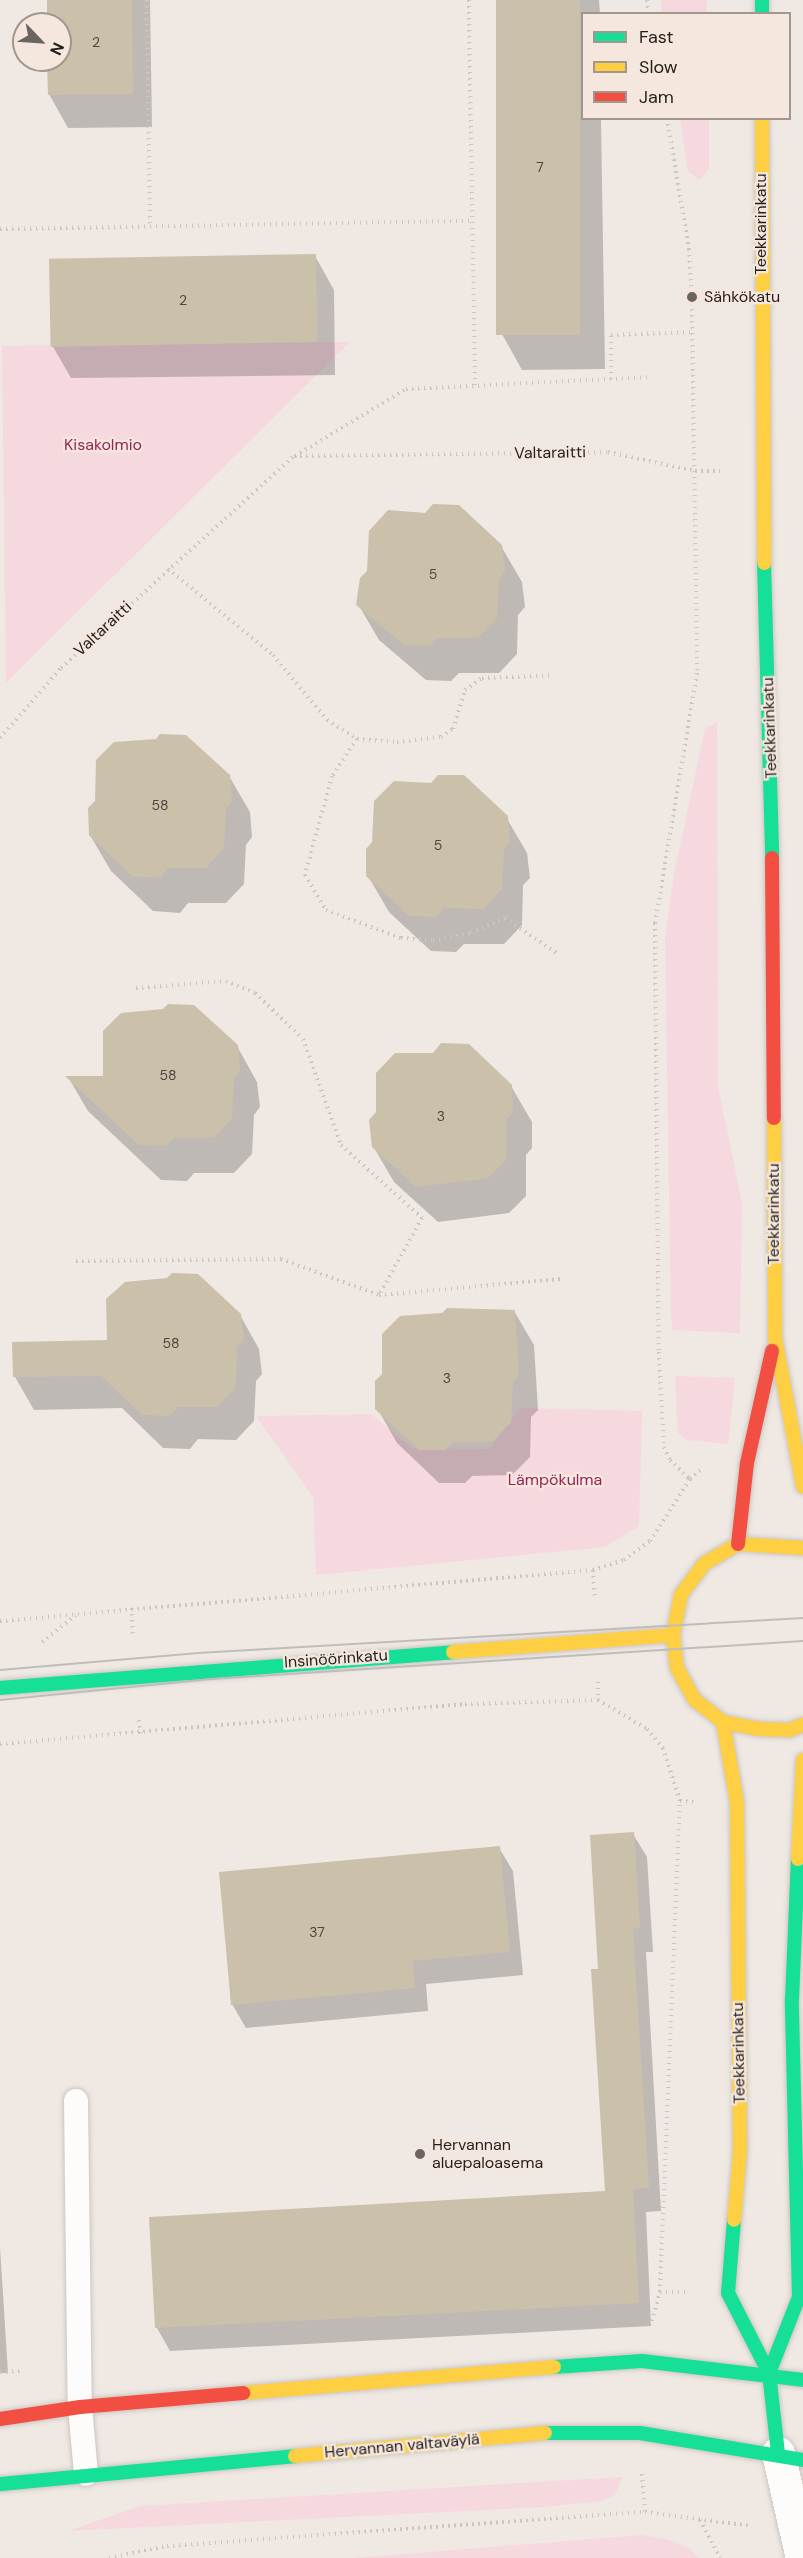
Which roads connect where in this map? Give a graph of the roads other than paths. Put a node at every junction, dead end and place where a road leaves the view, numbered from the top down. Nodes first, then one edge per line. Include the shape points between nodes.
1 (762, 120) edge
2 (775, 1338) junction
3 (803, 1486) edge
4 (738, 1544) junction
5 (803, 1548) edge
6 (673, 1635) junction
7 (0, 1688) edge
8 (723, 1722) junction
9 (803, 1725) edge
10 (803, 1760) edge
11 (76, 2102) dead end
12 (769, 2373) junction
13 (803, 2380) edge
14 (80, 2407) junction
15 (0, 2418) edge
16 (790, 2456) edge
17 (87, 2474) junction
18 (0, 2484) edge
19 (802, 2558) edge

1 - 2 street, Teekkarinkatu via 764,564 772,765
2 - 3 street, Teekkarinkatu
2 - 4 street, Teekkarinkatu via 747,1463
4 - 5 street
4 - 6 street via 704,1564 681,1595
6 - 7 street, Insinöörinkatu
6 - 8 street via 677,1668 695,1700
8 - 9 street via 759,1729 789,1730
8 - 12 street, Teekkarinkatu via 737,1802 740,2141 728,2293
10 - 12 street, Teekkarinkatu via 792,2000 799,2297
11 - 14 lane
12 - 13 street
12 - 14 street via 642,2361
12 - 16 street, Teekkarinkatu
14 - 15 street
14 - 17 lane
16 - 17 street, Hervannan valtaväylä via 640,2433 565,2431
16 - 19 street
17 - 18 street, Hervannan valtaväylä

